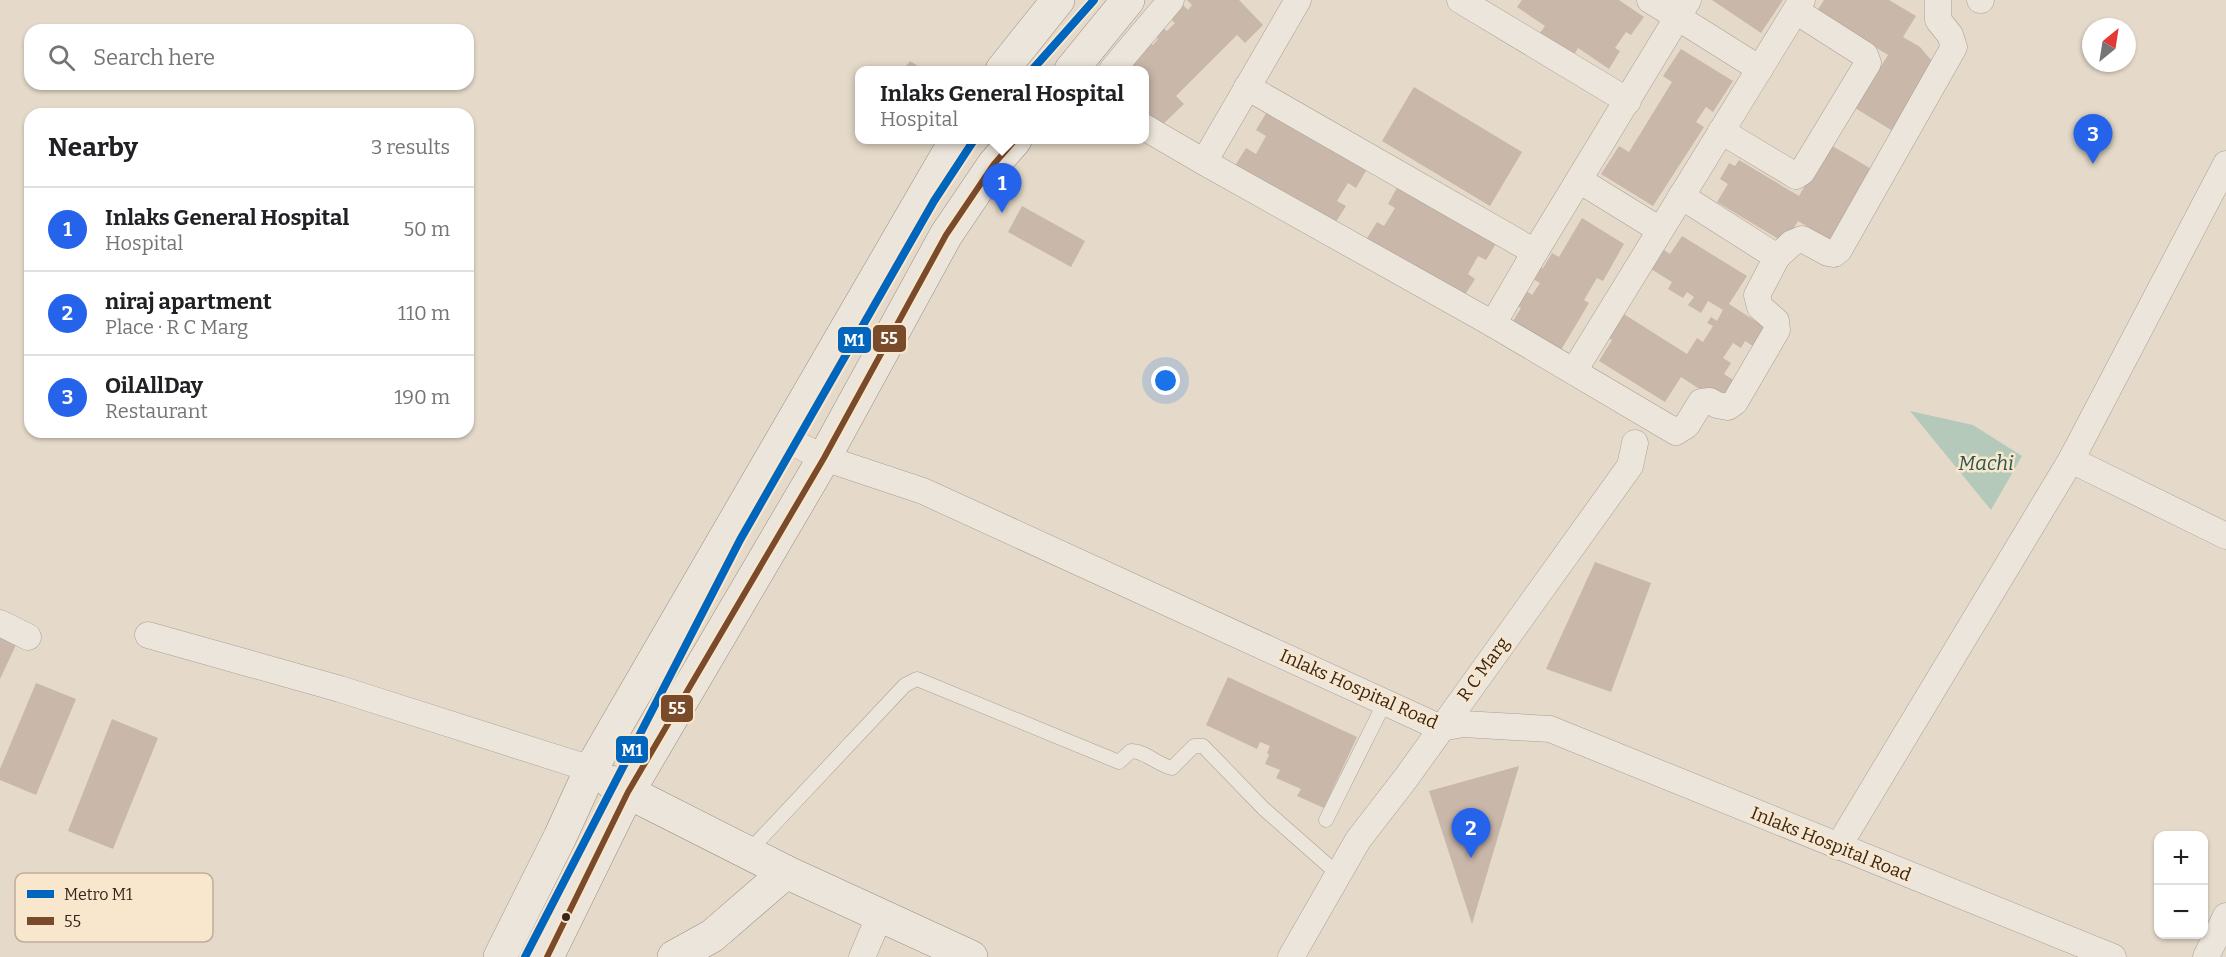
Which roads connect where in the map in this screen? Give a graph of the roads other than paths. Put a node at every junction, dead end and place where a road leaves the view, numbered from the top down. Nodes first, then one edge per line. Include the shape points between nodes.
1 (1058, 0) edge
2 (1128, 0) edge
3 (1171, 0) edge
4 (1650, 0) edge
5 (1294, 1) edge
6 (1939, 1) edge
7 (1475, 4) edge
8 (1799, 5) edge
9 (1683, 9) edge
10 (1005, 66) edge
11 (1074, 66) edge
12 (1115, 66) edge
13 (1760, 69) junction
14 (1247, 87) junction
15 (1628, 101) junction
16 (1149, 130) edge
17 (1721, 131) junction
18 (954, 144) edge
19 (962, 144) edge
20 (1012, 144) edge
21 (1204, 162) junction
22 (994, 164) junction
23 (2226, 164) edge
24 (1579, 180) junction
25 (1681, 196) junction
26 (1660, 230) junction
27 (1535, 252) junction
28 (1777, 257) junction
29 (1493, 324) junction
30 (1574, 371) junction
31 (784, 438) junction
32 (1635, 443) dead end
33 (824, 458) junction
34 (2071, 460) junction
35 (2226, 536) edge
36 (0, 623) edge
37 (148, 635) dead end
38 (28, 637) dead end
39 (1385, 702) junction
40 (1441, 728) junction
41 (591, 769) junction
42 (628, 792) junction
43 (1326, 820) dead end
44 (1838, 847) junction
45 (748, 851) junction
46 (786, 872) junction
47 (1338, 875) junction
48 (880, 915) junction
49 (2226, 916) edge
50 (504, 948) edge
51 (547, 957) edge
52 (674, 957) edge
53 (862, 957) edge
54 (970, 957) edge
55 (1291, 957) edge
56 (2113, 957) edge
57 (2206, 957) edge

1 - 10 main road
2 - 11 main road
3 - 12 street
4 - 9 street
5 - 14 street
6 - 28 street via 1938,20 1954,47 1839,250 1828,253 1802,239
7 - 15 street
8 - 13 street
8 - 17 street via 1865,55 1868,63 1802,172 1796,176
9 - 13 street
9 - 15 street
13 - 17 street
14 - 21 street
14 - 27 street
15 - 24 street
16 - 21 street
17 - 25 street
18 - 31 main road
19 - 22 main road
20 - 22 main road
21 - 29 street
22 - 33 main road via 946,235
23 - 34 street
24 - 26 street
24 - 27 street
25 - 26 street
25 - 28 street
26 - 30 street
27 - 29 street
28 - 30 street via 1757,295 1760,308 1776,321 1777,330 1735,402 1728,407 1710,400 1701,402 1687,425 1676,432
29 - 30 street
31 - 33 street, Inlaks Hospital Road
31 - 41 main road
32 - 40 street, R C Marg via 1630,466
33 - 39 street, Inlaks Hospital Road via 923,491
33 - 42 main road
34 - 35 street
34 - 44 street
36 - 38 street
37 - 41 street via 340,689
39 - 40 street, Inlaks Hospital Road
39 - 43 lane
40 - 44 street, Inlaks Hospital Road via 1462,724 1550,729
40 - 47 street, R C Marg via 1358,840
41 - 42 main road
41 - 50 main road
42 - 45 main road
42 - 51 main road
44 - 56 street, Inlaks Hospital Road
45 - 46 main road
45 - 47 lane via 905,685 917,679 1119,762 1136,751 1172,768 1194,746 1203,746 1264,809
46 - 48 main road
46 - 52 main road via 712,936
47 - 55 street, R C Marg
48 - 53 street
48 - 54 main road
49 - 57 street
50 - 51 main road

